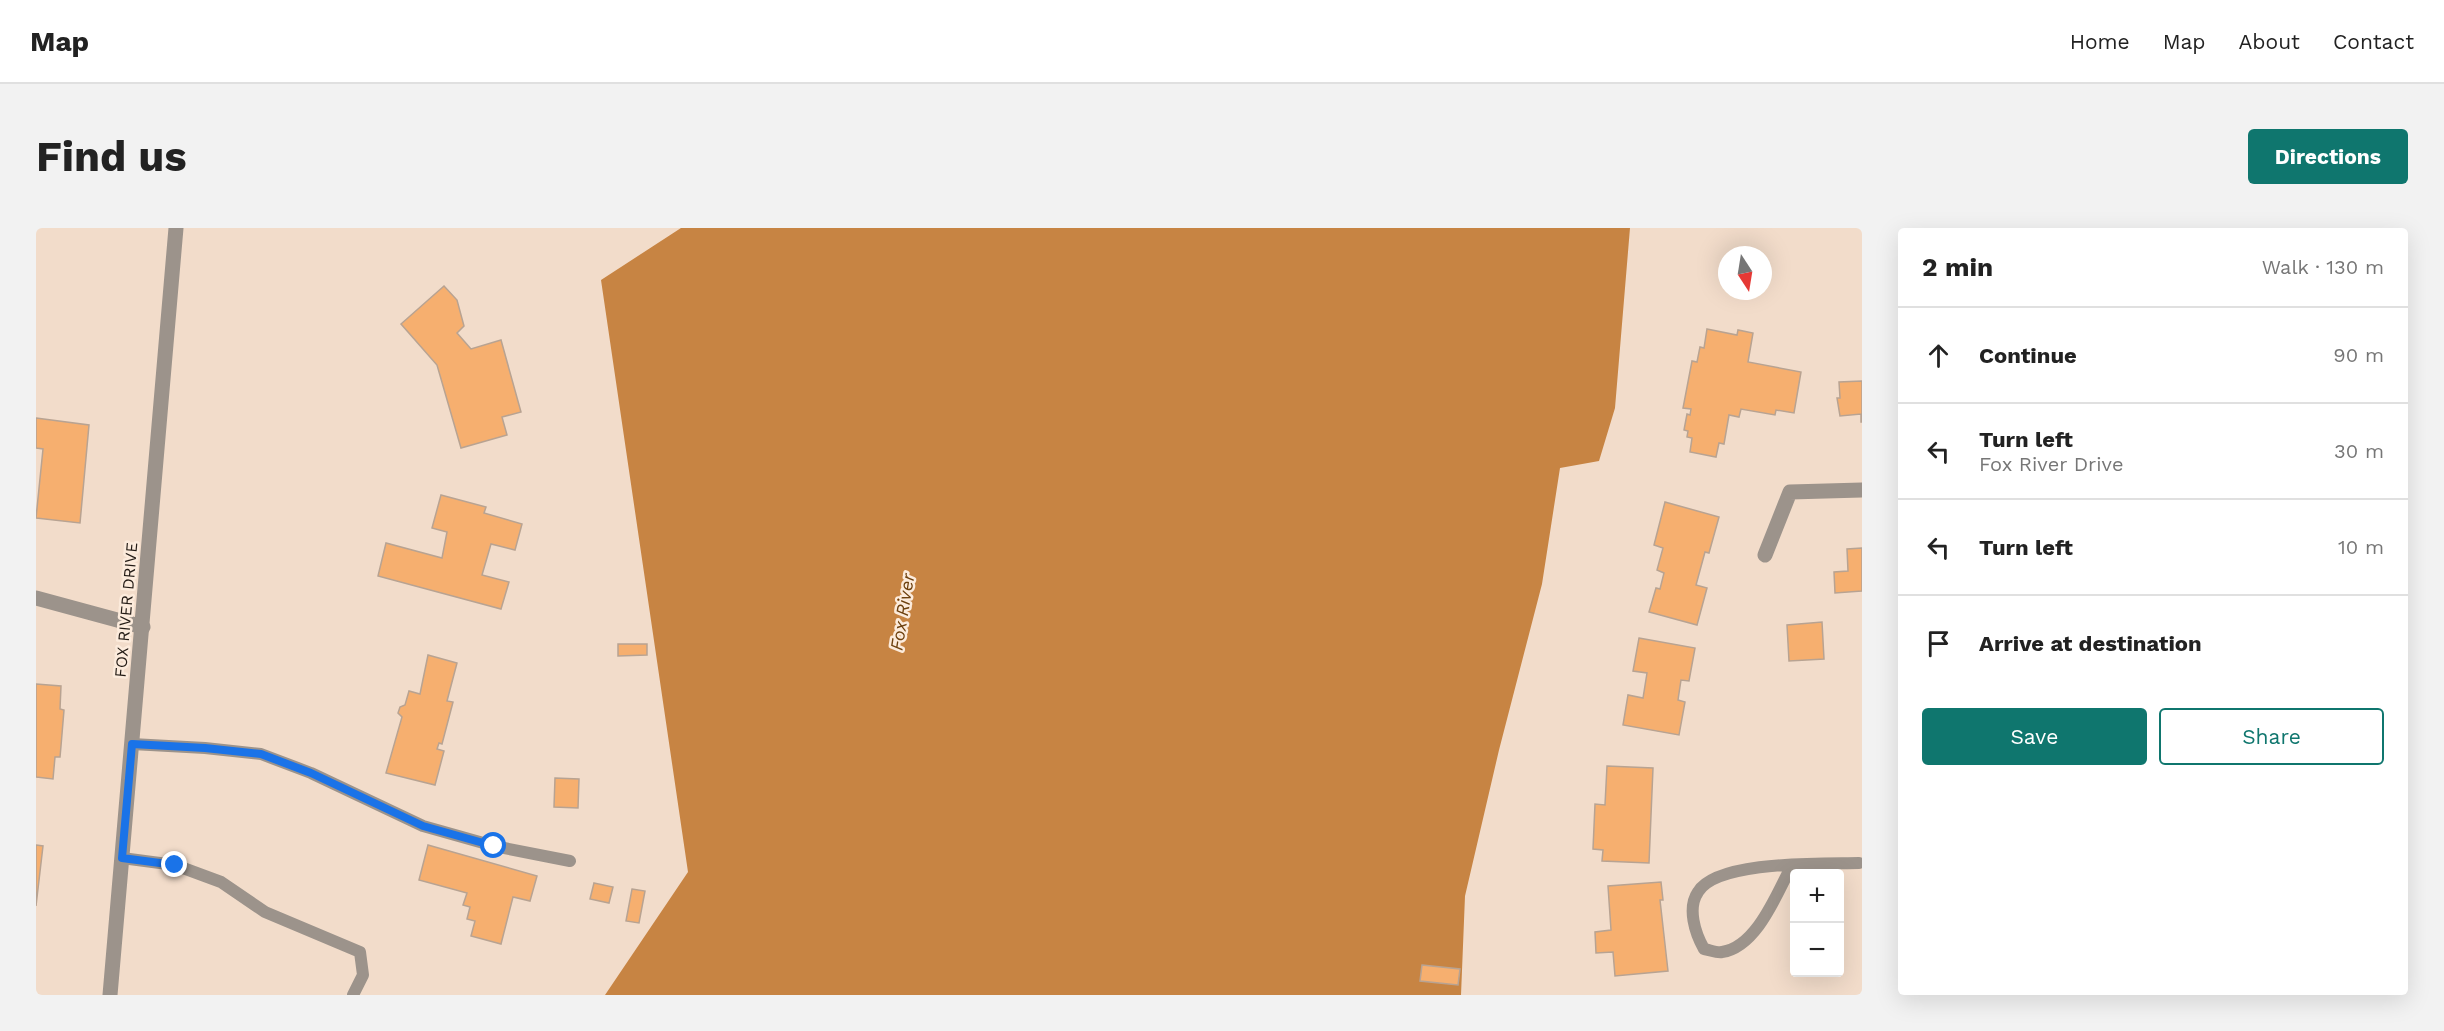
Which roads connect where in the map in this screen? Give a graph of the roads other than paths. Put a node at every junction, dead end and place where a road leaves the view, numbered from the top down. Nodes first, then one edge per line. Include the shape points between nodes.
1 (176, 228) edge
2 (1862, 490) edge
3 (1765, 555) dead end
4 (36, 598) edge
5 (143, 627) junction
6 (132, 744) junction
7 (122, 858) junction
8 (570, 861) dead end
9 (1861, 863) edge
10 (1792, 865) junction
11 (110, 995) edge
12 (353, 995) edge

1 - 5 street, FOX RIVER DRIVE
2 - 3 street via 1790,492
4 - 5 street
5 - 6 street, FOX RIVER DRIVE
6 - 7 street, FOX RIVER DRIVE
6 - 8 lane via 261,754 423,826 494,846
7 - 11 street, FOX RIVER DRIVE
7 - 12 lane via 175,865 221,882 265,912 360,952 363,975
9 - 10 lane
10 - 10 lane via 1758,866 1717,877 1699,889 1693,902 1696,934 1704,949 1720,953 1753,936

